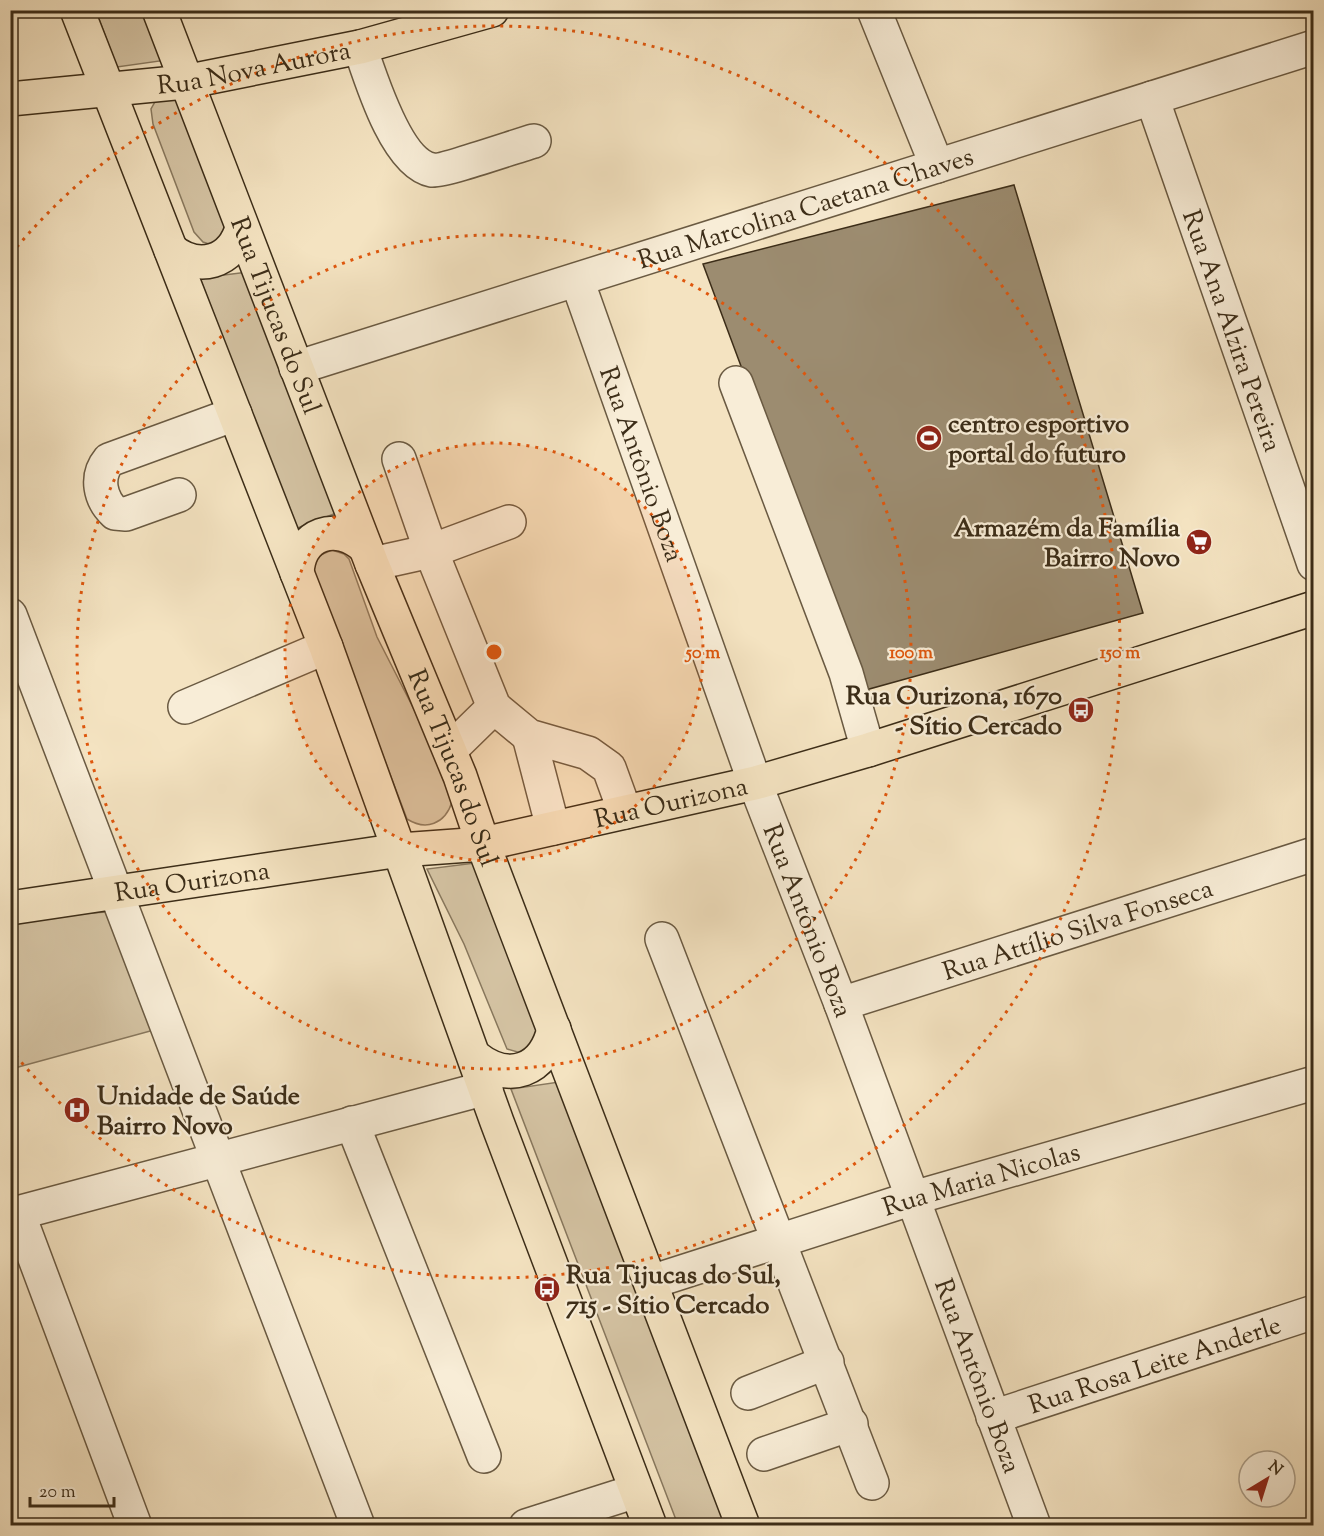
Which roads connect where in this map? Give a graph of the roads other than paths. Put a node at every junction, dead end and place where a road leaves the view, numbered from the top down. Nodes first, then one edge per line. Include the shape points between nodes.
1 (77, 10) edge
2 (159, 10) edge
3 (492, 10) edge
4 (874, 10) edge
5 (418, 20) edge
6 (360, 47) junction
7 (1314, 47) edge
8 (185, 82) junction
9 (108, 91) junction
10 (1152, 98) junction
11 (10, 99) edge
12 (534, 141) dead end
13 (937, 166) junction
14 (242, 228) junction
15 (171, 250) junction
16 (577, 279) junction
17 (296, 368) junction
18 (736, 383) dead end
19 (235, 414) junction
20 (399, 459) dead end
21 (179, 495) dead end
22 (509, 522) dead end
23 (431, 551) junction
24 (368, 556) junction
25 (1314, 564) edge
26 (297, 573) junction
27 (1314, 608) edge
28 (12, 622) edge
29 (326, 647) junction
30 (185, 707) dead end
31 (494, 707) junction
32 (529, 736) junction
33 (450, 750) junction
34 (868, 750) junction
35 (755, 783) junction
36 (626, 812) junction
37 (552, 828) junction
38 (483, 844) junction
39 (400, 850) junction
40 (1314, 854) edge
41 (118, 892) junction
42 (10, 908) edge
43 (662, 939) dead end
44 (841, 1004) junction
45 (554, 1029) junction
46 (475, 1057) junction
47 (1314, 1083) edge
48 (486, 1088) junction
49 (352, 1123) junction
50 (219, 1159) junction
51 (913, 1198) junction
52 (14, 1214) edge
53 (779, 1241) junction
54 (651, 1282) junction
55 (1314, 1312) edge
56 (827, 1362) junction
57 (748, 1393) dead end
58 (993, 1417) junction
59 (851, 1424) junction
60 (764, 1454) dead end
61 (484, 1456) dead end
62 (873, 1483) dead end
63 (636, 1491) junction
64 (135, 1526) edge
65 (358, 1526) edge
66 (526, 1526) edge
67 (650, 1526) edge
68 (743, 1526) edge
69 (1034, 1526) edge

1 - 9 main road
2 - 8 main road, Rua Tijucas do Sul
3 - 5 main road, Rua Nova Aurora
4 - 13 street
5 - 6 main road, Rua Nova Aurora
6 - 8 main road, Rua Nova Aurora
6 - 12 street via 403,150 417,164 434,171
7 - 10 street, Rua Marcolina Caetana Chaves
8 - 9 main road, Rua Nova Aurora
8 - 14 main road, Rua Tijucas do Sul
9 - 11 main road, Rua Nova Aurora
9 - 15 main road
10 - 13 street, Rua Marcolina Caetana Chaves
10 - 25 street, Rua Ana Alzira Pereira
13 - 16 street, Rua Marcolina Caetana Chaves
14 - 15 main road via 234,248 217,260 192,262
14 - 17 main road, Rua Tijucas do Sul
15 - 19 main road
16 - 17 street, Rua Marcolina Caetana Chaves
16 - 35 street, Rua Antônio Boza
17 - 24 main road, Rua Tijucas do Sul
18 - 34 street via 846,673
19 - 21 street via 109,460 103,468 100,482 107,506 116,513 126,514
19 - 26 main road
20 - 23 street
22 - 23 street
23 - 24 street
23 - 31 street
24 - 26 main road via 345,534 321,535 300,555
24 - 33 main road, Rua Tijucas do Sul
26 - 29 main road
27 - 34 main road, Rua Ourizona
28 - 41 street
29 - 30 street
29 - 39 main road
31 - 32 street
31 - 33 street
32 - 36 street via 588,753 609,768
32 - 37 street
33 - 38 main road, Rua Tijucas do Sul
34 - 35 main road, Rua Ourizona
35 - 36 main road, Rua Ourizona
35 - 44 street, Rua Antônio Boza
36 - 37 main road, Rua Ourizona
37 - 38 main road, Rua Ourizona
38 - 39 main road, Rua Ourizona
38 - 45 main road, Rua Tijucas do Sul
39 - 41 main road, Rua Ourizona
39 - 46 main road
40 - 44 street, Rua Attílio Silva Fonseca
41 - 42 main road, Rua Ourizona
41 - 50 street
43 - 53 street
44 - 51 street, Rua Antônio Boza
45 - 46 main road via 545,1053 526,1068 498,1071
45 - 54 main road, Rua Tijucas do Sul
46 - 48 main road
47 - 51 street, Rua Maria Nicolas
48 - 49 street
48 - 63 main road
49 - 50 street
49 - 61 street
50 - 52 street
50 - 65 street
51 - 53 street, Rua Maria Nicolas
51 - 58 street, Rua Antônio Boza
52 - 64 street
53 - 54 street, Rua Maria Nicolas
53 - 56 street
54 - 68 main road, Rua Tijucas do Sul
55 - 58 street, Rua Rosa Leite Anderle
56 - 57 street
56 - 59 street
58 - 69 street, Rua Antônio Boza
59 - 60 street
59 - 62 street
63 - 66 street
63 - 67 main road

